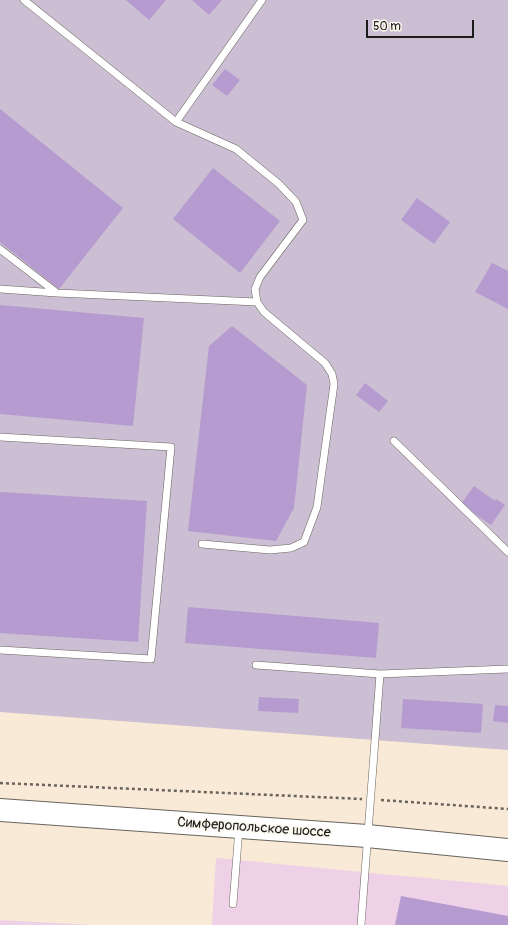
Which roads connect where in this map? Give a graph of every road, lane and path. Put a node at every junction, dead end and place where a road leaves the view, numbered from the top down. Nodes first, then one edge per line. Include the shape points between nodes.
1 (24, 0) edge
2 (262, 0) edge
3 (176, 122) junction
4 (0, 249) edge
5 (0, 289) edge
6 (57, 293) junction
7 (257, 302) junction
8 (0, 437) edge
9 (394, 441) dead end
10 (202, 544) dead end
11 (508, 552) edge
12 (0, 650) edge
13 (256, 665) dead end
14 (508, 669) edge
15 (380, 674) junction
16 (0, 783) edge
17 (371, 800) junction
18 (508, 808) edge
19 (0, 810) edge
20 (239, 828) junction
21 (368, 836) junction
22 (508, 850) edge
23 (233, 904) dead end
24 (361, 925) edge

1 - 3 lane
2 - 3 lane
3 - 7 lane via 236,149 296,202 303,220 260,277 255,289
4 - 6 lane
5 - 6 lane
6 - 7 lane
7 - 10 lane via 264,312 325,363 332,374 334,384 317,506 304,542 291,548 270,550
8 - 12 lane via 171,446 151,659
9 - 11 lane
13 - 15 lane
14 - 15 lane
15 - 17 lane
16 - 17 path
17 - 18 path
17 - 21 lane
19 - 20 main road, Симферопольское шоссе
20 - 21 main road, Симферопольское шоссе
20 - 23 lane
21 - 22 main road, Симферопольское шоссе
21 - 24 lane

